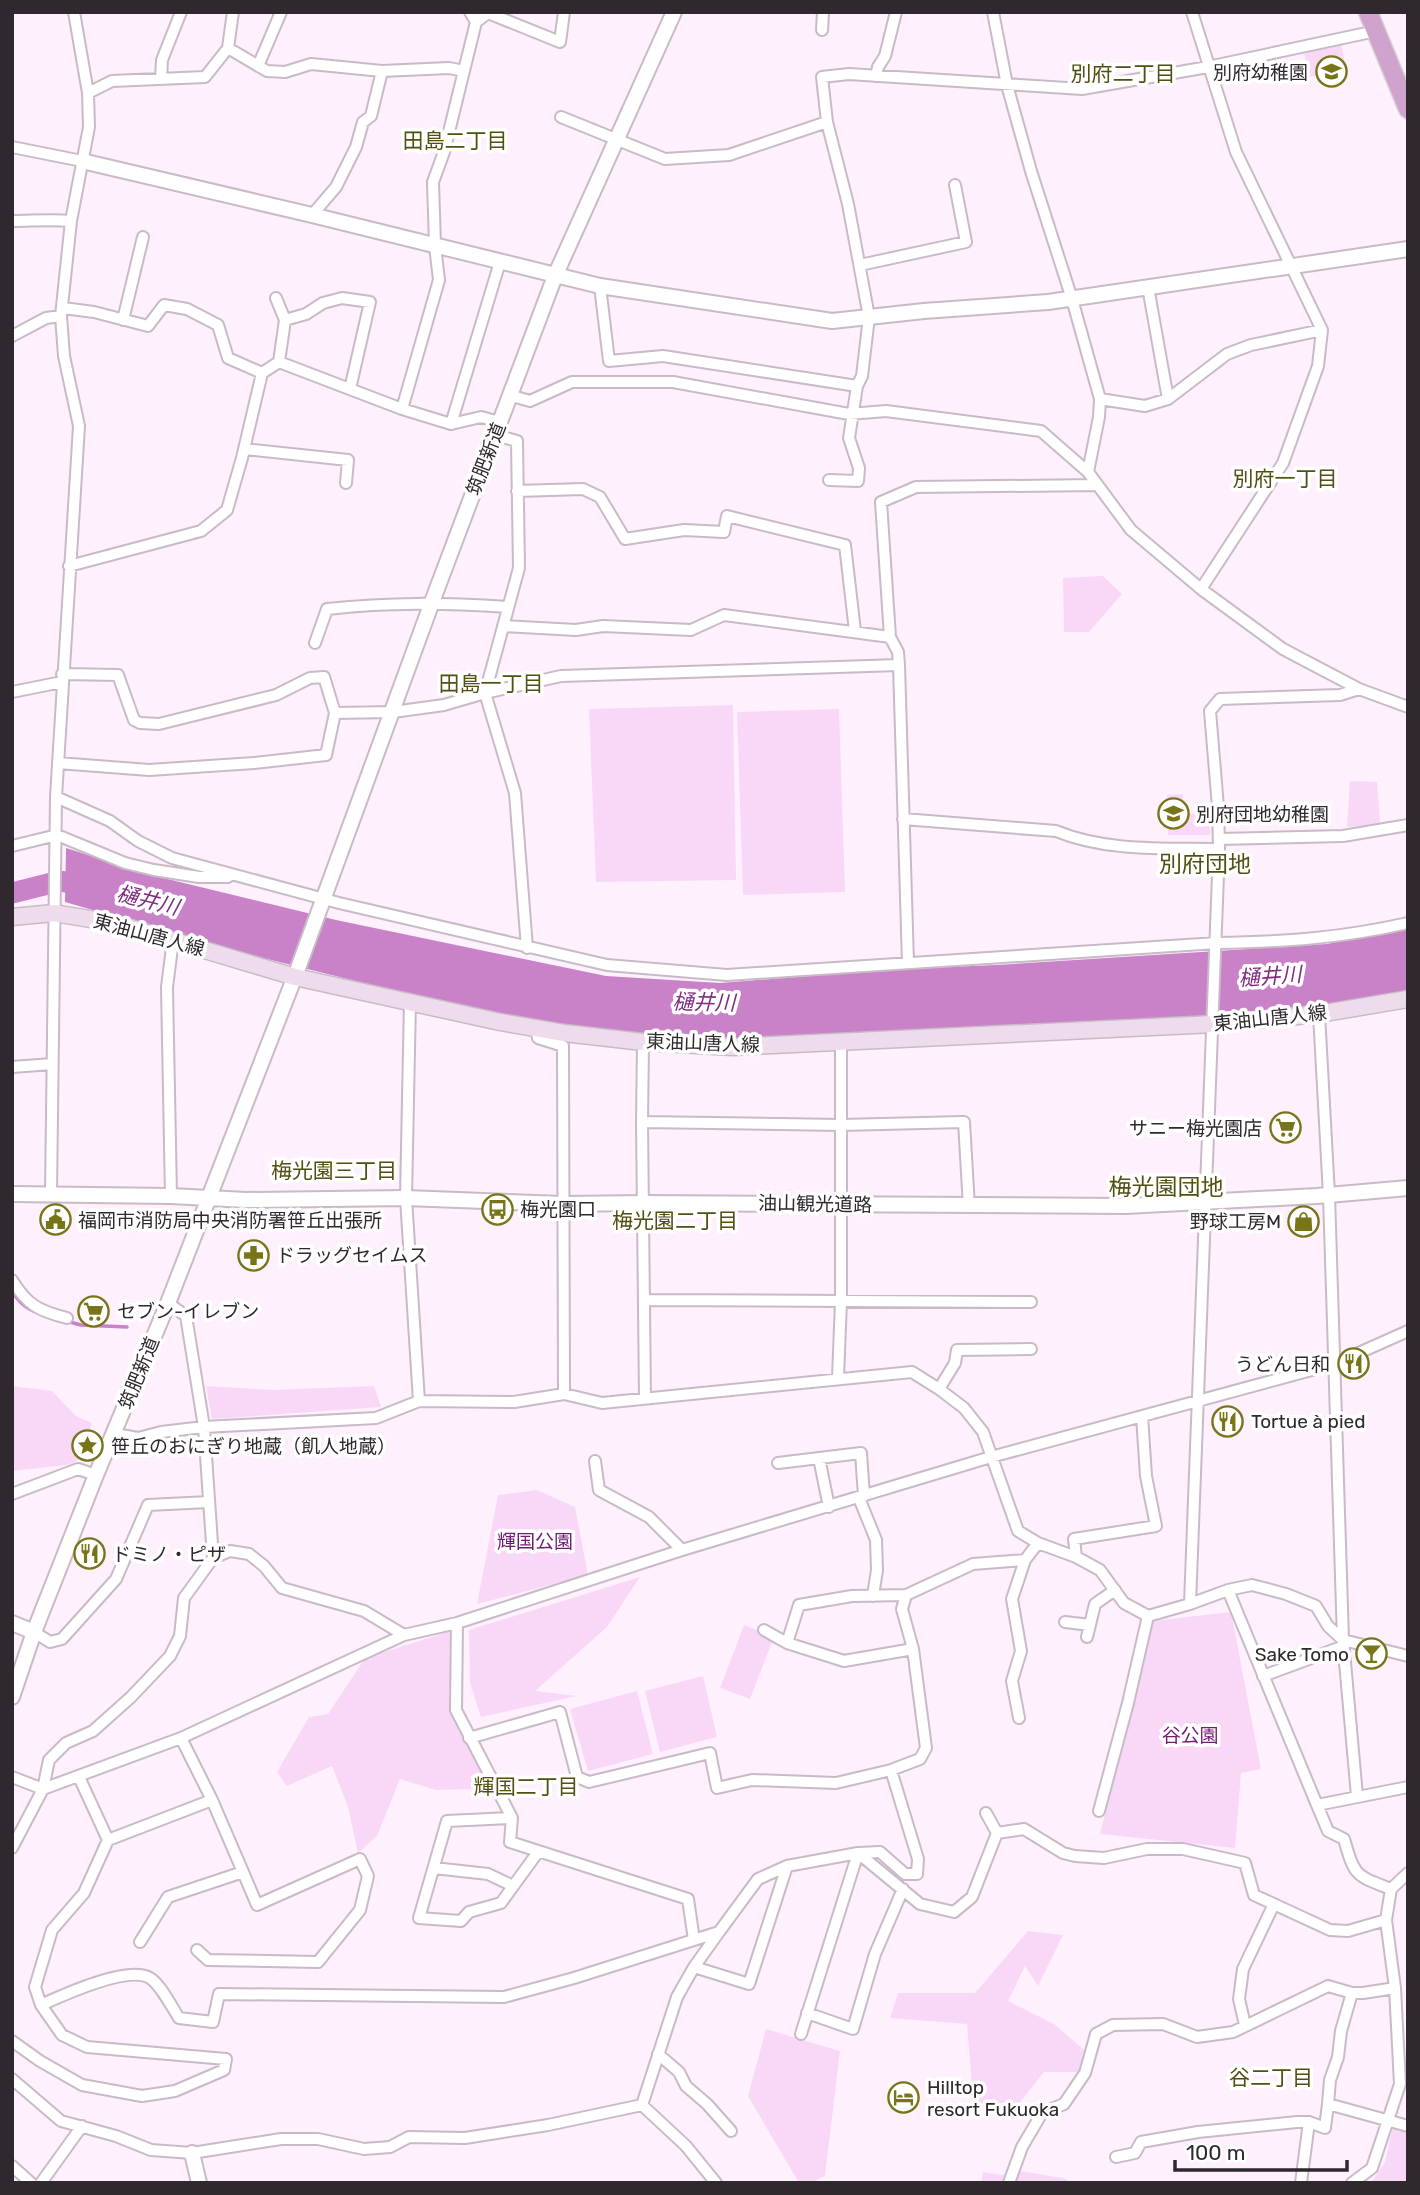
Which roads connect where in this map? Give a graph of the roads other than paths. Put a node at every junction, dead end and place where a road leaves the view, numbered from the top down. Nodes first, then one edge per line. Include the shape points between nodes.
1 (74, 12) edge
2 (181, 12) edge
3 (233, 12) edge
4 (281, 12) edge
5 (564, 12) edge
6 (674, 12) edge
7 (822, 12) edge
8 (896, 12) edge
9 (993, 12) edge
10 (1192, 12) edge
11 (1368, 12) edge
12 (1381, 12) edge
13 (473, 17) edge
14 (822, 30) dead end
15 (1376, 31) junction
16 (228, 48) junction
17 (258, 66) junction
18 (1208, 66) junction
19 (382, 71) junction
20 (464, 71) junction
21 (876, 76) junction
22 (161, 79) junction
23 (1408, 80) edge
24 (1007, 85) junction
25 (88, 93) junction
26 (1408, 109) edge
27 (561, 117) dead end
28 (827, 122) junction
29 (618, 139) junction
30 (12, 147) edge
31 (82, 161) junction
32 (955, 185) dead end
33 (312, 215) junction
34 (12, 221) edge
35 (71, 221) junction
36 (143, 237) dead end
37 (435, 246) junction
38 (1408, 249) edge
39 (500, 262) junction
40 (860, 265) junction
41 (1292, 266) junction
42 (555, 276) junction
43 (600, 286) junction
44 (1148, 287) junction
45 (276, 298) dead end
46 (1072, 299) junction
47 (62, 312) junction
48 (869, 317) junction
49 (123, 320) junction
50 (285, 320) junction
51 (1322, 330) junction
52 (12, 337) edge
53 (279, 362) junction
54 (262, 373) junction
55 (857, 386) junction
56 (350, 389) junction
57 (509, 395) junction
58 (1100, 399) junction
59 (1167, 399) junction
60 (402, 409) junction
61 (854, 414) junction
62 (451, 424) junction
63 (497, 428) junction
64 (244, 449) junction
65 (1088, 472) junction
66 (829, 480) dead end
67 (346, 483) dead end
68 (1097, 485) junction
69 (517, 491) junction
70 (69, 566) junction
71 (1201, 589) junction
72 (432, 602) junction
73 (508, 607) junction
74 (503, 626) junction
75 (855, 631) junction
76 (890, 637) junction
77 (315, 643) dead end
78 (899, 665) junction
79 (62, 678) junction
80 (1359, 689) junction
81 (12, 692) edge
82 (485, 693) junction
83 (1408, 707) edge
84 (393, 712) junction
85 (335, 713) junction
86 (58, 763) junction
87 (56, 797) junction
88 (903, 819) junction
89 (1408, 825) edge
90 (57, 839) junction
91 (1219, 844) junction
92 (12, 846) edge
93 (242, 877) junction
94 (322, 899) junction
95 (55, 907) junction
96 (12, 917) edge
97 (1408, 923) edge
98 (173, 940) junction
99 (1217, 946) junction
100 (527, 948) junction
101 (908, 963) junction
102 (296, 974) junction
103 (1408, 999) edge
104 (410, 1001) junction
105 (1318, 1014) junction
106 (1214, 1022) junction
107 (536, 1028) junction
108 (841, 1041) junction
109 (643, 1042) junction
110 (52, 1064) junction
111 (12, 1066) edge
112 (642, 1122) junction
113 (841, 1125) junction
114 (1408, 1188) edge
115 (12, 1194) edge
116 (51, 1194) junction
117 (1329, 1195) junction
118 (171, 1196) junction
119 (208, 1198) junction
120 (406, 1198) junction
121 (643, 1203) junction
122 (1206, 1203) junction
123 (563, 1204) junction
124 (841, 1204) junction
125 (969, 1207) junction
126 (12, 1280) edge
127 (644, 1300) junction
128 (841, 1301) junction
129 (1031, 1302) dead end
130 (168, 1303) junction
131 (67, 1318) dead end
132 (1407, 1332) edge
133 (1408, 1345) edge
134 (1031, 1349) dead end
135 (1334, 1364) junction
136 (838, 1378) junction
137 (939, 1389) junction
138 (564, 1394) junction
139 (645, 1398) junction
140 (419, 1401) junction
141 (1199, 1401) junction
142 (1142, 1416) junction
143 (204, 1427) junction
144 (115, 1434) junction
145 (991, 1457) junction
146 (819, 1458) junction
147 (595, 1461) dead end
148 (778, 1463) dead end
149 (96, 1475) junction
150 (12, 1494) edge
151 (861, 1497) junction
152 (209, 1502) junction
153 (829, 1507) junction
154 (1038, 1543) junction
155 (682, 1550) junction
156 (1076, 1557) junction
157 (213, 1558) junction
158 (1025, 1560) junction
159 (1115, 1590) junction
160 (1228, 1590) junction
161 (906, 1595) junction
162 (873, 1596) junction
163 (1190, 1604) junction
164 (1148, 1616) junction
165 (1065, 1622) dead end
166 (12, 1623) edge
167 (457, 1623) junction
168 (764, 1630) dead end
169 (34, 1632) junction
170 (404, 1635) junction
171 (787, 1643) junction
172 (1343, 1643) junction
173 (913, 1649) junction
174 (1408, 1656) edge
175 (1264, 1676) junction
176 (12, 1697) edge
177 (1019, 1718) dead end
178 (181, 1738) junction
179 (469, 1738) junction
180 (891, 1770) junction
181 (12, 1777) edge
182 (79, 1777) junction
183 (1408, 1787) edge
184 (43, 1789) junction
185 (1357, 1796) junction
186 (212, 1800) junction
187 (1317, 1805) junction
188 (1099, 1811) dead end
189 (986, 1813) dead end
190 (512, 1818) junction
191 (997, 1833) junction
192 (108, 1840) junction
193 (12, 1848) edge
194 (538, 1852) junction
195 (858, 1853) junction
196 (787, 1866) junction
197 (433, 1868) junction
198 (243, 1872) junction
199 (1408, 1873) edge
200 (513, 1886) junction
201 (903, 1889) junction
202 (1391, 1889) junction
203 (1274, 1903) junction
204 (1387, 1920) junction
205 (719, 1932) junction
206 (694, 1940) junction
207 (140, 1942) dead end
208 (197, 1950) dead end
209 (694, 1967) junction
210 (1395, 1988) junction
211 (1352, 1993) junction
212 (40, 2005) junction
213 (807, 2013) junction
214 (1245, 2025) junction
215 (801, 2034) dead end
216 (12, 2041) edge
217 (658, 2054) junction
218 (12, 2079) edge
219 (1328, 2104) junction
220 (642, 2105) junction
221 (1390, 2120) junction
222 (1309, 2122) junction
223 (82, 2126) junction
224 (1408, 2126) edge
225 (731, 2131) dead end
226 (192, 2153) junction
227 (1116, 2157) dead end
228 (14, 2168) edge
229 (13, 2183) edge
230 (31, 2183) edge
231 (41, 2183) edge
232 (199, 2183) edge
233 (716, 2183) edge
234 (1009, 2183) edge
235 (1301, 2183) edge
236 (1352, 2183) edge

1 - 25 street
2 - 22 street via 162,60
3 - 16 street
4 - 17 street
5 - 13 street via 560,42 488,13
6 - 29 street, 筑肥新道
7 - 14 street
8 - 21 street
9 - 24 street
10 - 18 street
11 - 15 highway
12 - 23 highway
13 - 20 street
15 - 18 street
15 - 26 highway
16 - 17 street
16 - 22 street via 205,77
17 - 19 street via 285,72 311,64
18 - 24 street via 1082,89
18 - 41 street via 1236,152
19 - 20 street
19 - 33 street via 371,116 363,122 356,147 336,187
20 - 37 street via 433,182
21 - 24 street
21 - 28 street via 822,77
22 - 25 street via 112,81
24 - 46 street
25 - 31 street via 89,127
27 - 29 street
28 - 29 street via 729,155 665,159
28 - 40 street
29 - 42 street, 筑肥新道
30 - 31 street
31 - 33 street
31 - 35 street
32 - 40 street via 966,242
33 - 37 street
34 - 35 street
35 - 47 street
36 - 49 street
37 - 39 street
37 - 60 street via 439,280
38 - 41 street
39 - 42 street
39 - 62 street
40 - 48 street
41 - 44 street
41 - 51 street
42 - 43 street
42 - 57 street, 筑肥新道
43 - 48 street via 832,321
43 - 55 street via 608,361 663,356
44 - 46 street
44 - 59 street
45 - 50 street
46 - 48 street
46 - 58 street
47 - 49 street
47 - 52 street
47 - 70 street via 64,356 79,426
48 - 55 street
49 - 54 street via 148,326 164,305 187,309 218,325 228,358
50 - 53 street
50 - 56 street via 342,298 370,302
51 - 59 street via 1227,354
51 - 71 street via 1318,366 1283,463
53 - 54 street
53 - 56 street
54 - 64 street
55 - 61 street
56 - 60 street
57 - 61 street via 530,401 572,382 673,382
57 - 63 street, 筑肥新道
58 - 59 street via 1145,406
58 - 65 street
60 - 62 street
61 - 65 street via 886,411 1041,431
61 - 66 street via 849,438 859,468 858,481
62 - 63 street via 481,417
63 - 69 street via 517,442
63 - 72 street, 筑肥新道
64 - 67 street via 348,460
64 - 70 street via 226,510 201,531
65 - 68 street
68 - 71 street via 1131,530
68 - 76 street via 916,487 881,502
69 - 73 street via 519,568
69 - 75 street via 583,489 600,497 625,539 684,530 724,531 727,516 845,545
70 - 79 street
71 - 80 street via 1283,649
72 - 73 street
72 - 77 street via 327,609
72 - 84 street, 筑肥新道
73 - 74 street
74 - 75 street via 691,630 724,615
74 - 82 street
75 - 76 street
76 - 78 street
78 - 82 street via 561,676
78 - 88 street
79 - 81 street
79 - 85 street via 118,676 134,720 141,723 159,724 237,705 324,677
79 - 86 street
80 - 83 street
80 - 91 street via 1340,695 1220,699 1210,711
82 - 84 street
82 - 100 street via 515,793
84 - 85 street
84 - 94 street, 筑肥新道
85 - 86 street via 326,755 149,770
86 - 87 street
87 - 90 street
87 - 93 street via 110,821 172,859
88 - 91 street via 1056,831 1079,841 1135,847
88 - 101 street
89 - 91 street via 1343,836
90 - 92 street
90 - 93 street via 154,870
90 - 95 street
91 - 99 street
93 - 94 street
94 - 100 street
94 - 102 street, 筑肥新道
95 - 96 main road, 東油山唐人線
95 - 98 main road, 東油山唐人線
95 - 110 street
97 - 99 street via 1291,942
98 - 102 main road, 東油山唐人線
98 - 118 street via 167,987
99 - 101 street
99 - 106 street
100 - 101 street via 607,965 727,975
102 - 104 main road, 東油山唐人線
102 - 119 street, 筑肥新道
103 - 105 main road, 東油山唐人線
104 - 107 main road, 東油山唐人線
104 - 120 street
105 - 106 main road, 東油山唐人線
105 - 117 street
106 - 108 main road, 東油山唐人線
106 - 122 street
107 - 109 main road, 東油山唐人線
107 - 123 street via 538,1038 563,1046
108 - 109 main road, 東油山唐人線 via 733,1046
108 - 113 street
109 - 112 street
110 - 111 street
110 - 116 street
112 - 113 street
112 - 121 street
113 - 124 street
113 - 125 street via 964,1122
114 - 117 street, 油山観光道路
115 - 116 street, 油山観光道路
116 - 118 street, 油山観光道路
117 - 122 street, 油山観光道路
117 - 135 street
118 - 119 street, 油山観光道路
119 - 120 street, 油山観光道路
119 - 130 street, 筑肥新道
120 - 123 street, 油山観光道路
120 - 140 street
121 - 123 street, 油山観光道路
121 - 124 street, 油山観光道路
121 - 127 street
122 - 125 street, 油山観光道路
122 - 141 street
123 - 138 street
124 - 125 street, 油山観光道路
124 - 128 street
126 - 131 street via 22,1296 41,1311
127 - 128 street
127 - 139 street
128 - 129 street
128 - 136 street
130 - 143 street via 186,1316
130 - 144 street, 筑肥新道
132 - 133 street
132 - 135 street
134 - 137 street via 957,1350 955,1363
135 - 141 street
135 - 172 street
136 - 137 street via 912,1373
136 - 139 street
137 - 145 street via 964,1408 983,1432
138 - 139 street via 602,1403
138 - 140 street via 514,1402
140 - 143 street via 376,1418
141 - 142 street
141 - 163 street
142 - 145 street
142 - 156 street via 1146,1476 1156,1526 1074,1539
143 - 144 street via 138,1438
143 - 152 street
144 - 149 street, 筑肥新道
145 - 151 street
145 - 154 street via 1018,1531
146 - 148 street
146 - 151 street via 861,1452
146 - 153 street
147 - 155 street via 599,1490 649,1517
149 - 150 street via 78,1469
149 - 169 street, 筑肥新道
151 - 153 street
151 - 162 street via 876,1540
152 - 157 street
152 - 169 street via 148,1505 116,1579 62,1639 50,1642
153 - 155 street
154 - 156 street
154 - 158 street
155 - 167 street
156 - 159 street via 1100,1570
157 - 170 street via 230,1551 249,1554 282,1588 364,1611
157 - 184 street via 184,1598 180,1636 170,1657 93,1731 66,1743 49,1760
158 - 161 street via 973,1564
158 - 177 street via 1012,1600 1021,1651 1012,1681
159 - 164 street via 1124,1603
159 - 165 street via 1095,1604 1088,1631
160 - 163 street
160 - 172 street via 1252,1585 1316,1606
160 - 175 street
161 - 162 street
161 - 173 street via 902,1609
162 - 171 street via 852,1595 799,1605
163 - 164 street
164 - 188 street
166 - 169 street
167 - 170 street
167 - 179 street via 456,1710
168 - 171 street
169 - 176 street, 筑肥新道
170 - 178 street
171 - 173 street via 844,1661
172 - 174 street
172 - 175 street
172 - 185 street
173 - 180 street via 926,1748 920,1759
175 - 187 street
178 - 182 street
178 - 186 street
179 - 180 street via 560,1712 577,1777 589,1782 710,1753 718,1788 752,1780 836,1783
179 - 190 street
180 - 195 street via 918,1859 917,1874 905,1874 880,1852
181 - 184 street
182 - 184 street
182 - 192 street
183 - 185 street
184 - 193 street
185 - 187 street
186 - 192 street
186 - 198 street
187 - 202 street via 1328,1831 1343,1839 1353,1870
189 - 191 street
190 - 194 street via 510,1842
190 - 197 street via 447,1821
191 - 201 street via 972,1897 954,1912 920,1904
191 - 203 street via 1024,1829 1074,1856 1104,1858 1147,1849 1183,1849 1245,1863 1254,1895
192 - 212 street via 84,1893 52,1930 36,1987
194 - 200 street
194 - 206 street via 688,1899
195 - 196 street
195 - 201 street
195 - 213 street
196 - 205 street via 758,1879
196 - 209 street via 749,1984
197 - 200 street via 488,1874
197 - 200 street via 419,1918 461,1921 469,1912 501,1903
198 - 207 street via 168,1897
198 - 208 street via 257,1905 360,1859 368,1876 360,1910 318,1962 208,1960
199 - 202 street
201 - 213 street via 875,1954 853,2029
202 - 204 street
203 - 204 street via 1330,1930 1348,1931
203 - 214 street via 1243,1969 1239,1999
204 - 210 street
205 - 206 street
205 - 209 street
206 - 212 street via 504,1997 219,1994 213,2022 179,2018 152,1979 137,1973 80,1987
209 - 217 street via 677,1997
210 - 211 street
210 - 221 street via 1400,2084
211 - 214 street via 1328,1986
211 - 219 street
212 - 216 street via 62,2035 87,2047 226,2059 224,2070 175,2091 142,2096 82,2085
213 - 215 street
214 - 234 street via 1233,2032 1197,2037 1163,2024 1113,2025 1096,2034 1085,2073 1064,2104 1042,2113 1022,2147
217 - 220 street
217 - 225 street
218 - 223 street via 61,2121
219 - 221 street
219 - 222 street via 1325,2128
220 - 226 street via 465,2138 409,2137 390,2147 363,2149 318,2138 281,2139
220 - 233 street
221 - 224 street
221 - 236 street via 1372,2168
222 - 227 street via 1152,2140 1141,2142 1135,2153
222 - 235 street
223 - 226 street via 151,2150
223 - 231 street
226 - 232 street
228 - 229 street
228 - 230 street

